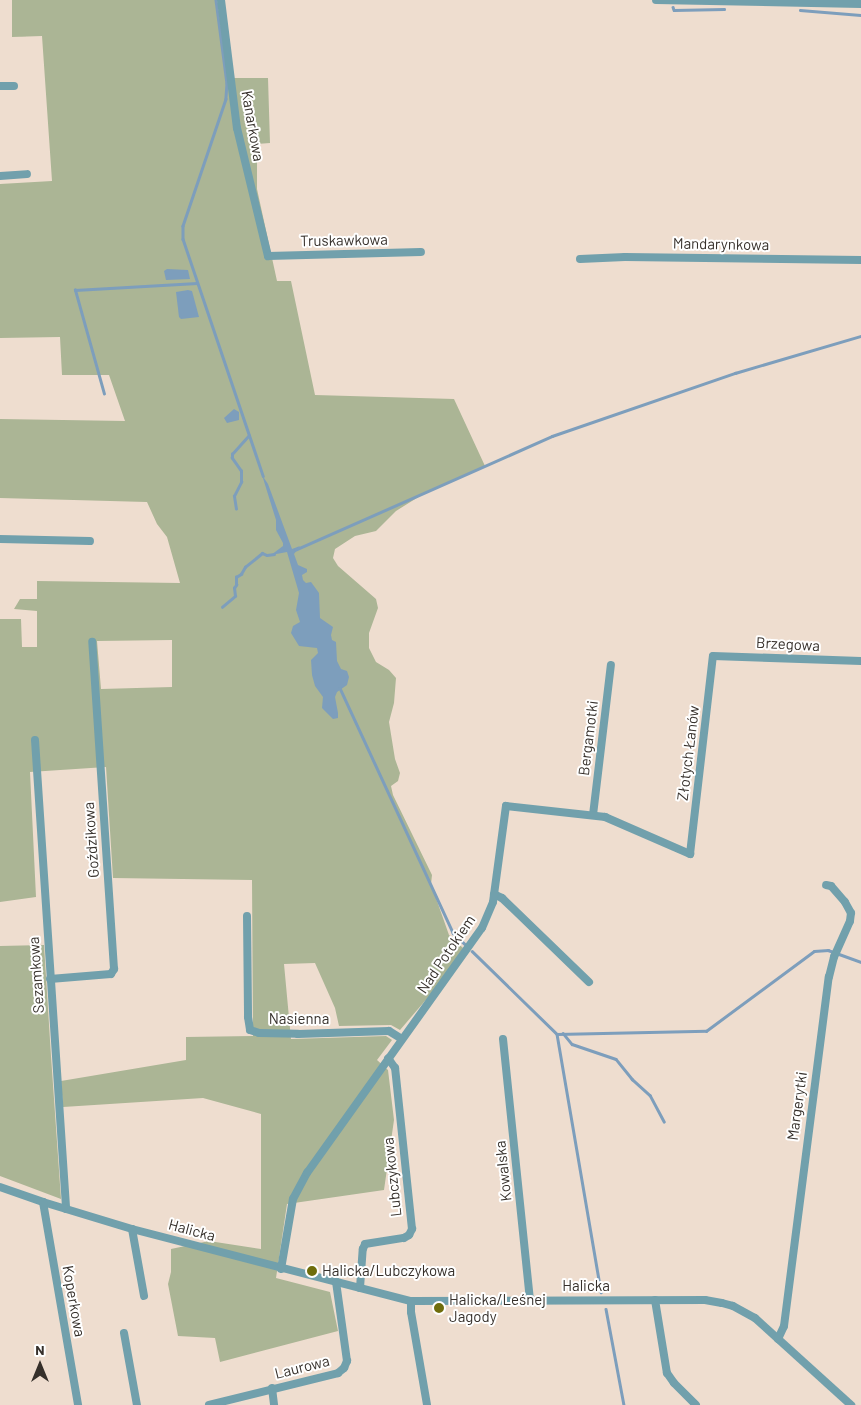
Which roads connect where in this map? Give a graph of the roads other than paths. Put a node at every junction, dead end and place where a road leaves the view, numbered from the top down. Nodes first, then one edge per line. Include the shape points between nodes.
1 (222, 0) edge
2 (656, 0) edge
3 (701, 0) edge
4 (861, 4) edge
5 (0, 86) edge
6 (14, 86) dead end
7 (27, 174) dead end
8 (0, 176) edge
9 (421, 252) dead end
10 (268, 256) joint
11 (580, 259) dead end
12 (861, 260) edge
13 (0, 538) edge
14 (90, 541) dead end
15 (92, 642) dead end
16 (713, 656) joint
17 (861, 661) edge
18 (611, 665) dead end
19 (35, 740) dead end
20 (592, 815) junction
21 (690, 854) joint
22 (829, 886) dead end
23 (494, 894) junction
24 (247, 916) dead end
25 (50, 979) junction
26 (589, 982) dead end
27 (402, 1038) junction
28 (503, 1039) dead end
29 (388, 1058) junction
30 (0, 1187) edge
31 (43, 1202) junction
32 (66, 1210) junction
33 (132, 1229) junction
34 (282, 1268) junction
35 (336, 1282) junction
36 (360, 1288) junction
37 (144, 1296) dead end
38 (530, 1300) junction
39 (655, 1300) junction
40 (411, 1301) junction
41 (124, 1333) dead end
42 (778, 1339) junction
43 (272, 1388) junction
44 (78, 1405) edge
45 (138, 1405) edge
46 (209, 1405) edge
47 (274, 1405) edge
48 (427, 1405) edge
49 (696, 1405) edge
50 (851, 1405) edge

1 - 10 street, Kanarkowa via 237,128
2 - 3 street
3 - 4 street
5 - 6 street
7 - 8 street
9 - 10 street, Truskawkowa
11 - 12 street, Mandarynkowa
13 - 14 street
15 - 25 street, Goździkowa via 114,969 111,974
16 - 17 street, Brzegowa
16 - 21 street, Złotych Łanów
18 - 20 street, Bergamotki
19 - 25 street, Sezamkowa
20 - 21 street, Nad Potokiem via 605,817
20 - 23 street, Nad Potokiem via 506,806
22 - 42 street, Margerytki via 851,913 828,977 784,1326
23 - 26 street via 502,898
23 - 27 street, Nad Potokiem via 482,928
24 - 27 street, Nasienna via 250,1030 298,1034 388,1031
25 - 32 street, Sezamkowa
27 - 29 street, Nad Potokiem
28 - 38 street, Kowalska
29 - 34 street, Nad Potokiem via 307,1173 293,1200
29 - 36 street, Lubczykowa via 395,1068 412,1229 404,1238 365,1244
30 - 31 street, Halicka
31 - 32 street, Halicka
31 - 44 street, Koperkowa
32 - 33 street, Halicka
33 - 34 street, Halicka
33 - 37 street
34 - 35 street, Halicka
35 - 36 street, Halicka
35 - 43 street, Laurowa via 347,1361 344,1368 338,1373
36 - 40 street, Halicka
38 - 39 street, Halicka
38 - 40 street, Halicka
39 - 42 street, Halicka via 705,1300 733,1306 755,1318
39 - 49 street via 667,1373
40 - 48 street
41 - 45 street
42 - 50 street, Halicka
43 - 46 street, Laurowa
43 - 47 street

